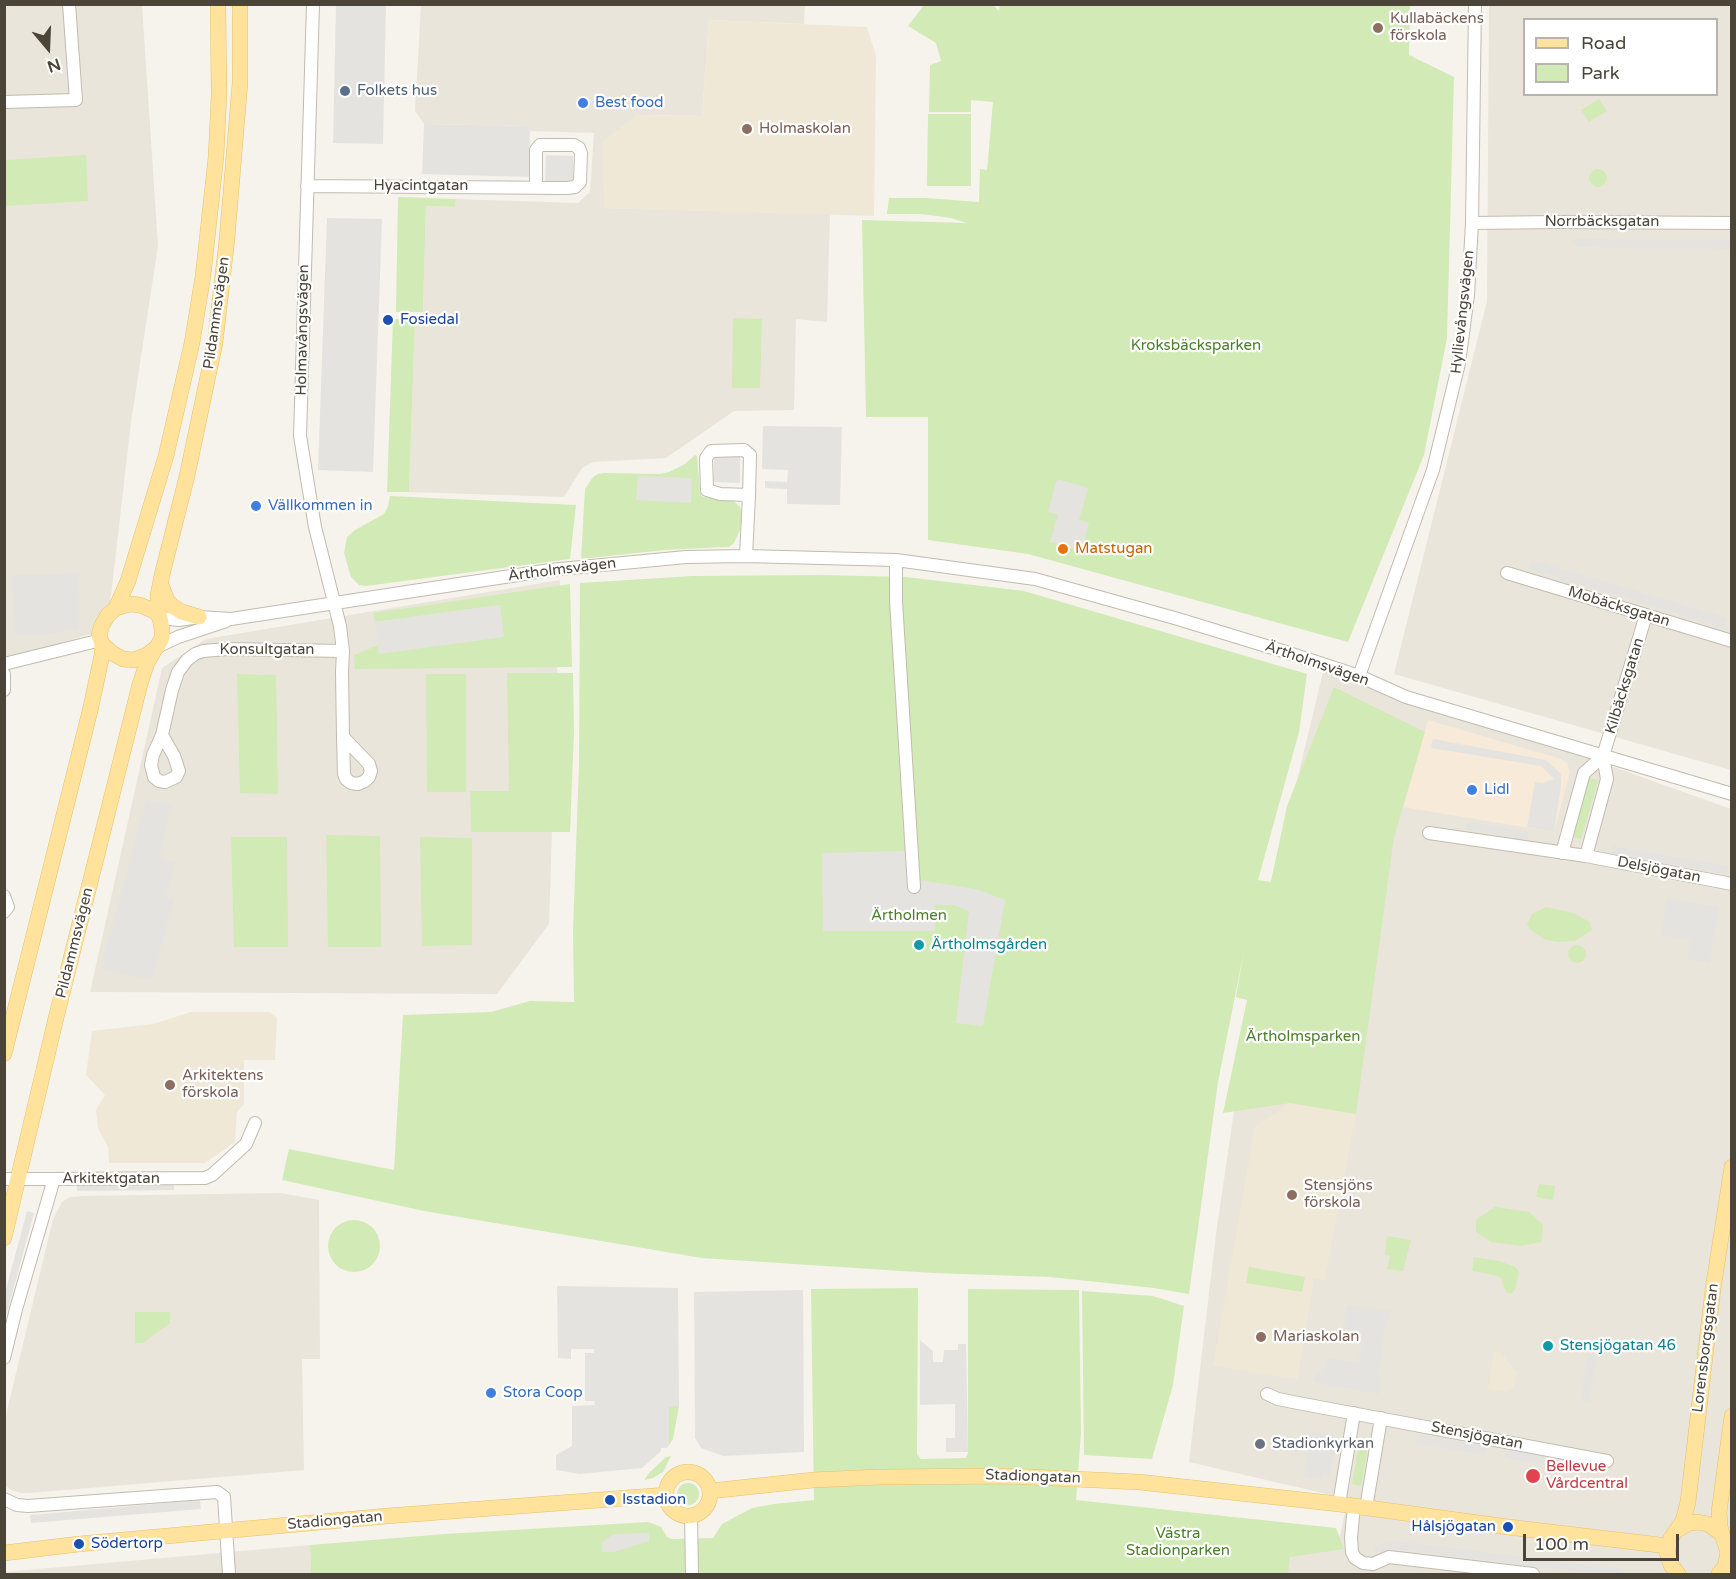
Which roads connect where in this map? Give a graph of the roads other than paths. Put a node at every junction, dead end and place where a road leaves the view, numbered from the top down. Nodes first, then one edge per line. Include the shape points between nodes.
1 (69, 4) edge
2 (218, 4) edge
3 (240, 4) edge
4 (313, 4) edge
5 (1475, 4) edge
6 (4, 102) edge
7 (307, 186) junction
8 (536, 187) junction
9 (1472, 223) junction
10 (1731, 223) edge
11 (749, 495) junction
12 (746, 556) junction
13 (896, 560) junction
14 (1507, 573) dead end
15 (161, 583) junction
16 (334, 603) junction
17 (116, 608) junction
18 (1646, 615) junction
19 (159, 617) junction
20 (199, 617) junction
21 (231, 619) junction
22 (1731, 641) edge
23 (102, 642) junction
24 (155, 649) junction
25 (343, 651) junction
26 (4, 664) edge
27 (4, 674) edge
28 (1359, 676) junction
29 (4, 690) edge
30 (162, 735) dead end
31 (343, 737) dead end
32 (1603, 756) junction
33 (1731, 794) edge
34 (1430, 833) dead end
35 (1562, 852) junction
36 (1586, 856) junction
37 (1731, 884) edge
38 (914, 887) dead end
39 (4, 896) edge
40 (4, 912) edge
41 (4, 1054) edge
42 (255, 1123) dead end
43 (1731, 1167) edge
44 (12, 1179) edge
45 (54, 1179) junction
46 (4, 1238) edge
47 (4, 1358) edge
48 (1267, 1394) dead end
49 (1354, 1413) junction
50 (1731, 1416) edge
51 (1381, 1418) junction
52 (1608, 1461) dead end
53 (710, 1491) junction
54 (666, 1496) junction
55 (4, 1499) edge
56 (1353, 1506) junction
57 (691, 1516) junction
58 (1679, 1528) junction
59 (226, 1531) junction
60 (1727, 1543) edge
61 (1668, 1546) junction
62 (4, 1553) edge
63 (1724, 1573) edge
64 (229, 1575) edge
65 (692, 1575) edge
66 (1533, 1575) edge
67 (1678, 1575) edge

1 - 6 street via 76,100
2 - 17 main road, Pildammsvägen via 216,156 194,332 166,456
3 - 15 main road, Pildammsvägen via 239,95 215,343
4 - 7 street, Holmavångsvägen
5 - 9 street, Hyllievångsvägen
7 - 8 street, Hyacintgatan
7 - 16 street, Holmavångsvägen via 300,436 313,516
8 - 8 street, Hyacintgatan via 575,187 580,182 579,148 540,146 536,150
9 - 10 street, Norrbäcksgatan
9 - 28 street, Hyllievångsvägen via 1464,333 1451,400 1433,470
11 - 11 street via 748,452 711,451 706,458 708,490
11 - 12 street
12 - 13 street, Ärtholmsvägen
12 - 16 street, Ärtholmsvägen via 602,564
13 - 28 street, Ärtholmsvägen via 1035,579
13 - 38 street
14 - 18 street, Mobäcksgatan
15 - 19 main road, Pildammsvägen
15 - 20 main road via 172,606
16 - 21 street, Ärtholmsvägen
16 - 25 street, Holmavångsvägen
17 - 19 main road, Ärtholmsvägen via 135,604 153,610
17 - 23 main road via 102,625
18 - 22 street, Mobäcksgatan
18 - 32 street, Kilbäcksgatan
19 - 20 street, Ärtholmsvägen
19 - 24 main road via 163,633
20 - 21 street, Ärtholmsvägen
21 - 24 street, Ärtholmsvägen
23 - 24 main road, Ärtholmsvägen via 112,653 128,660 142,658
23 - 26 street
23 - 41 main road via 90,711
24 - 44 main road, Pildammsvägen via 140,684
25 - 30 street, Konsultgatan via 233,649 195,654 182,666 174,682
25 - 31 street
27 - 29 street
28 - 32 street, Ärtholmsvägen via 1406,697
32 - 33 street, Ärtholmsvägen
32 - 35 street via 1584,773
32 - 36 street via 1607,779
34 - 35 street, Delsjögatan
35 - 36 street, Delsjögatan
36 - 37 street, Delsjögatan
39 - 40 street via 8,907
42 - 45 street, Arkitektgatan via 246,1144 205,1178
43 - 58 main road, Lorensborgsgatan via 1688,1502
44 - 45 street
44 - 46 main road, Pildammsvägen
45 - 47 street, Arkitektgatan
48 - 49 street, Stensjögatan
49 - 51 street, Stensjögatan
49 - 56 street
50 - 60 main road via 1719,1512
51 - 52 street, Stensjögatan
51 - 56 street
53 - 54 main road via 705,1479 687,1472 670,1481
53 - 56 main road, Stadiongatan via 813,1480 997,1476 1168,1484
53 - 57 main road via 704,1510
54 - 57 main road via 677,1514
54 - 59 main road, Stadiongatan
55 - 59 street via 28,1506 217,1492 224,1497
56 - 61 main road, Stadiongatan
56 - 66 street via 1352,1552 1363,1563 1389,1557
57 - 65 street
58 - 60 main road via 1689,1523 1708,1524
58 - 61 main road, Lorensborgsgatan
59 - 62 main road, Stadiongatan
59 - 64 street
60 - 63 main road
61 - 67 main road via 1668,1558

